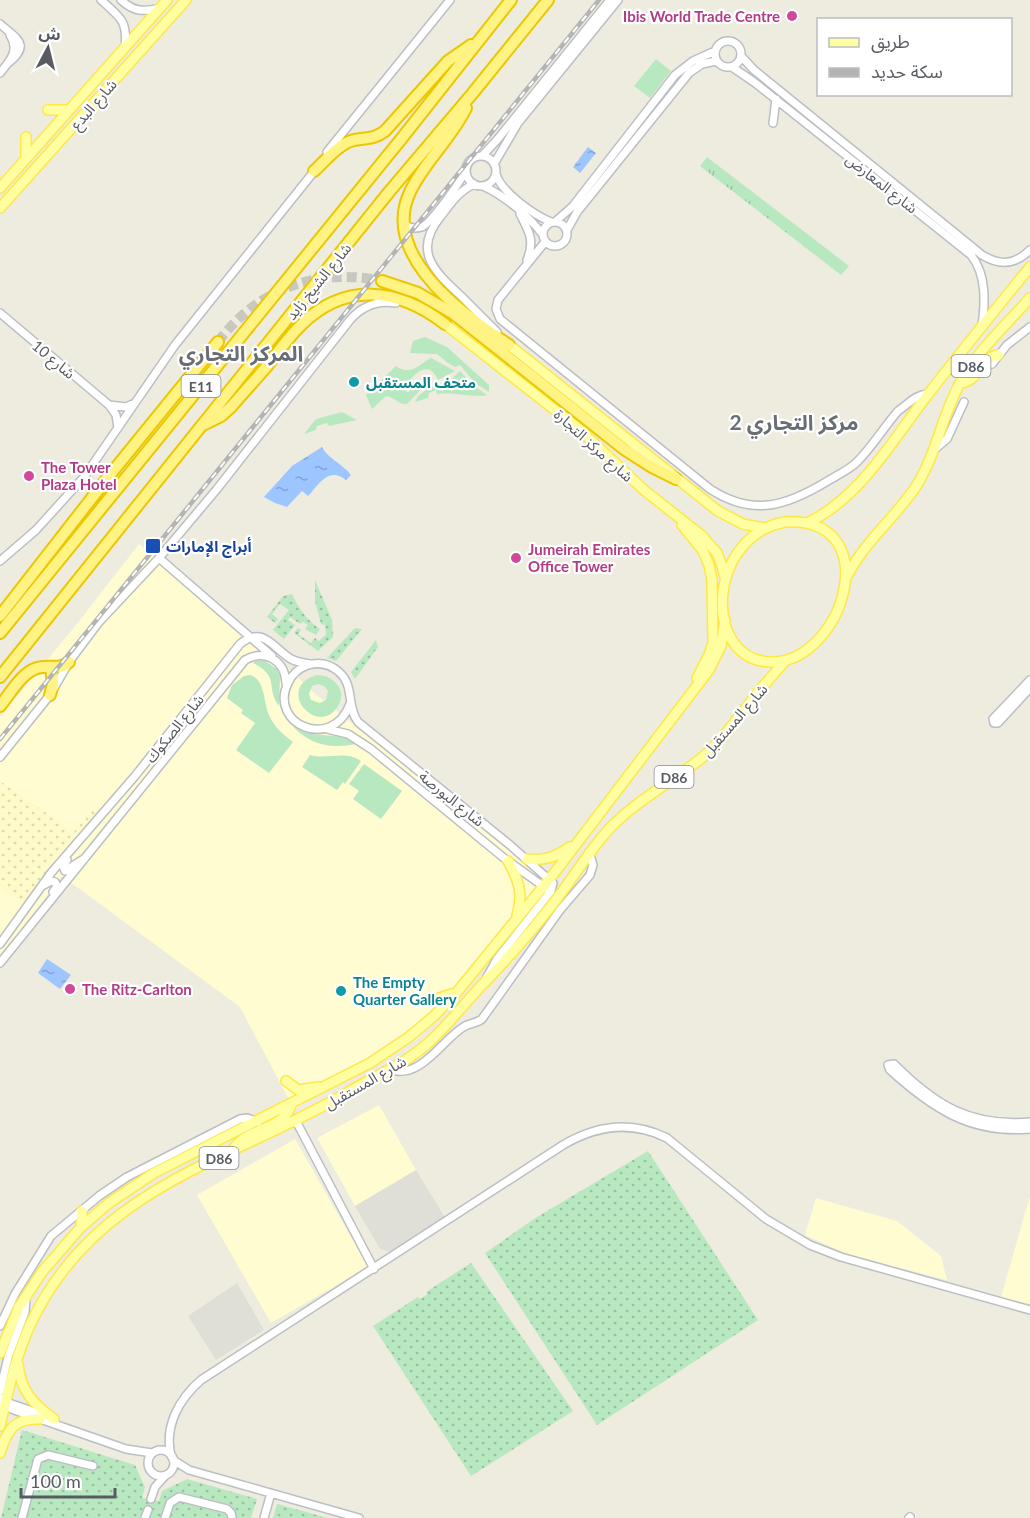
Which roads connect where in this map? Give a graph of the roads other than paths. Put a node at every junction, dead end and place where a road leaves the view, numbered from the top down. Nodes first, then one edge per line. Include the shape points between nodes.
1 (101, 0) edge
2 (121, 0) edge
3 (167, 0) edge
4 (186, 0) edge
5 (450, 0) edge
6 (511, 0) edge
7 (548, 0) edge
8 (610, 0) edge
9 (618, 0) edge
10 (160, 8) junction
11 (132, 9) junction
12 (129, 19) junction
13 (0, 24) edge
14 (476, 43) junction
15 (125, 47) junction
16 (715, 51) junction
17 (741, 56) junction
18 (716, 61) junction
19 (732, 67) junction
20 (0, 73) edge
21 (96, 81) junction
22 (472, 94) junction
23 (776, 99) junction
24 (48, 111) dead end
25 (68, 111) junction
26 (87, 111) junction
27 (773, 123) dead end
28 (26, 137) dead end
29 (482, 156) junction
30 (26, 159) junction
31 (495, 168) junction
32 (466, 169) junction
33 (314, 171) junction
34 (474, 184) junction
35 (483, 186) junction
36 (0, 188) edge
37 (0, 208) edge
38 (517, 209) junction
39 (554, 222) junction
40 (403, 224) junction
41 (567, 230) junction
42 (544, 238) junction
43 (1030, 250) edge
44 (1030, 267) edge
45 (522, 271) junction
46 (382, 280) tunnel mouth
47 (1018, 282) junction
48 (1030, 283) edge
49 (1030, 298) edge
50 (0, 314) edge
51 (445, 324) junction
52 (1030, 327) edge
53 (980, 330) junction
54 (218, 342) tunnel mouth
55 (509, 345) junction
56 (998, 355) junction
57 (992, 364) dead end
58 (960, 383) junction
59 (928, 394) junction
60 (137, 402) junction
61 (964, 402) dead end
62 (109, 405) junction
63 (202, 425) junction
64 (117, 431) junction
65 (935, 449) junction
66 (676, 479) junction
67 (681, 519) junction
68 (807, 523) junction
69 (764, 528) junction
70 (159, 558) junction
71 (0, 561) edge
72 (847, 577) junction
73 (725, 579) junction
74 (0, 616) edge
75 (725, 620) junction
76 (236, 623) junction
77 (0, 633) edge
78 (251, 637) junction
79 (237, 648) junction
80 (275, 659) junction
81 (785, 661) junction
82 (69, 662) junction
83 (313, 664) junction
84 (51, 667) junction
85 (0, 676) edge
86 (1030, 680) edge
87 (286, 686) junction
88 (1030, 688) edge
89 (50, 695) junction
90 (687, 699) junction
91 (350, 704) junction
92 (0, 706) edge
93 (325, 729) junction
94 (0, 757) edge
95 (89, 830) junction
96 (577, 842) junction
97 (589, 852) junction
98 (527, 859) junction
99 (83, 860) junction
100 (508, 861) junction
101 (548, 885) junction
102 (42, 886) junction
103 (562, 892) junction
104 (46, 905) junction
105 (513, 923) junction
106 (2, 941) edge
107 (0, 963) edge
108 (485, 982) junction
109 (457, 992) junction
110 (439, 998) dead end
111 (392, 1070) junction
112 (286, 1081) dead end
113 (324, 1088) junction
114 (291, 1105) junction
115 (296, 1121) junction
116 (258, 1122) junction
117 (1030, 1122) edge
118 (1030, 1129) edge
119 (232, 1152) junction
120 (82, 1211) junction
121 (81, 1227) junction
122 (374, 1269) junction
123 (26, 1294) junction
124 (1030, 1310) edge
125 (0, 1326) edge
126 (0, 1353) edge
127 (18, 1356) junction
128 (4, 1387) edge
129 (2, 1402) edge
130 (40, 1419) junction
131 (54, 1419) junction
132 (0, 1426) edge
133 (70, 1428) junction
134 (170, 1431) junction
135 (126, 1449) junction
136 (155, 1452) junction
137 (0, 1453) edge
138 (172, 1457) junction
139 (93, 1466) dead end
140 (149, 1468) junction
141 (189, 1470) junction
142 (168, 1474) junction
143 (271, 1493) junction
144 (148, 1510) dead end
145 (22, 1518) edge
146 (146, 1518) edge
147 (165, 1518) edge
148 (232, 1518) edge
149 (264, 1518) edge
150 (359, 1518) edge

1 - 12 street
2 - 11 street
3 - 10 main road, شارع البدع
4 - 26 main road, شارع البدع
5 - 33 street
6 - 14 highway, شارع الشيخ زايد / E11
7 - 22 highway, شارع الشيخ زايد / E11
8 - 29 street
9 - 31 street via 518,123
10 - 11 street
10 - 15 main road, شارع البدع
11 - 12 street
12 - 15 street
13 - 20 street via 17,37 21,46 18,55
14 - 33 highway via 448,61 381,134 344,143
14 - 77 highway, شارع الشيخ زايد / E11
15 - 21 main road, شارع البدع
16 - 17 street via 722,42 729,41 739,46
16 - 18 street
16 - 39 street via 675,75 573,206
17 - 19 street
17 - 43 street, شارع المعارض via 982,255 1009,263
18 - 19 street via 725,68
18 - 41 street via 693,69 671,102 577,212
19 - 23 street, شارع المعارض
21 - 25 main road, شارع البدع
21 - 26 main road via 101,87
22 - 40 highway via 457,125 411,190
22 - 63 highway, شارع الشيخ زايد / E11 via 388,192
23 - 27 street
23 - 53 street, شارع المعارض via 971,255 982,278 984,305
24 - 25 main road
25 - 30 main road, شارع البدع
26 - 37 main road, شارع البدع
28 - 30 main road
29 - 31 street
29 - 32 street via 473,158
30 - 36 main road, شارع البدع
31 - 35 street via 490,182
31 - 39 street via 499,182 509,193 535,214
32 - 34 street
32 - 40 street via 458,185 424,226
33 - 60 street via 187,329
34 - 35 street
34 - 55 street via 460,193 434,225 428,255 436,273
35 - 38 street
38 - 42 street
38 - 45 street via 532,240
39 - 41 street via 563,224
39 - 42 street via 544,229
40 - 55 highway via 414,255 430,281
41 - 42 street via 561,244 551,245
42 - 45 street
44 - 47 main road
45 - 59 street via 498,300 500,319 719,495 742,504 771,505 801,497 852,466 898,411 915,397
46 - 66 highway via 418,293 454,314 624,449
47 - 48 main road
47 - 53 main road
49 - 58 main road, D86
50 - 62 street, شارع 10
51 - 63 highway via 416,305 392,296 365,294 337,301 306,321 231,407
51 - 67 main road, شارع مركز التجارة via 578,428
51 - 70 street via 395,303 375,303 361,310
52 - 56 street
53 - 59 main road, D86
54 - 74 highway
55 - 66 main road, شارع مركز التجارة
56 - 57 street
56 - 58 main road via 986,361 971,380
58 - 65 main road, D86
59 - 68 main road, D86 via 856,488 832,510
60 - 62 street via 126,407
60 - 64 street
61 - 65 street via 947,439
62 - 64 street via 118,419
63 - 85 highway, شارع الشيخ زايد / E11
64 - 71 street via 84,477 43,523
65 - 72 main road, D86 via 909,495 868,543
66 - 69 main road, شارع مركز التجارة via 726,516
67 - 73 main road, شارع مركز التجارة via 714,550
67 - 90 main road via 709,565 714,632 710,655
68 - 69 main road via 785,522
68 - 72 main road via 836,541
69 - 73 main road via 738,552
70 - 76 street
70 - 82 street via 109,609
72 - 81 main road via 840,604 825,630 809,647
73 - 75 main road
75 - 81 main road via 731,638 747,655 768,662
75 - 90 main road, شارع المستقبل / D86 via 718,655
76 - 78 street
76 - 79 street
78 - 79 street, شارع الصكوك
78 - 80 street
78 - 83 street via 266,639 293,660
79 - 95 street, شارع الصكوك
80 - 87 street via 284,672
80 - 99 street, شارع الصكوك via 256,655 241,664
81 - 97 main road, شارع المستقبل / D86 via 712,748 633,807
82 - 84 highway via 62,668
82 - 89 street
83 - 87 street via 296,671
83 - 91 street via 326,665 340,673 349,687
84 - 89 highway
84 - 92 highway via 29,672
86 - 88 street via 993,719 994,723
87 - 93 street via 285,703 296,722 310,729
89 - 94 street
90 - 96 main road, شارع المستقبل / D86
91 - 93 street via 341,720
91 - 98 street, شارع البورصة via 362,725
93 - 100 street, شارع البورصة via 348,734 371,749
95 - 99 street via 63,869 68,871
95 - 102 street, شارع الصكوك
96 - 98 main road via 552,858
96 - 101 main road, شارع المستقبل / D86
97 - 103 main road, شارع المستقبل / D86
97 - 111 street via 593,865 590,875 482,1019 464,1027 411,1070
98 - 101 street, شارع البورصة
99 - 104 street, شارع الصكوك
100 - 101 street, شارع البورصة
100 - 105 main road via 520,889
101 - 103 street
101 - 105 main road, شارع المستقبل / D86
101 - 108 street
102 - 104 street via 52,881 57,884
102 - 106 street, شارع الصكوك
103 - 108 main road, شارع المستقبل / D86
104 - 107 street, شارع الصكوك
105 - 109 main road, شارع المستقبل / D86
108 - 111 main road, شارع المستقبل / D86 via 439,1033
109 - 110 main road
109 - 113 main road, شارع المستقبل / D86 via 396,1047
111 - 115 main road, شارع المستقبل / D86
112 - 113 main road via 298,1090
113 - 114 main road, شارع المستقبل / D86
114 - 116 main road, شارع المستقبل / D86
114 - 119 main road via 285,1118 244,1138
115 - 119 main road, شارع المستقبل / D86
115 - 122 street
116 - 120 street via 242,1118 216,1131 127,1177
116 - 121 main road, شارع المستقبل / D86 via 139,1182
117 - 118 street via 999,1123 956,1112 920,1089 894,1064 888,1065 919,1096 950,1115 991,1128
119 - 127 main road, شارع المستقبل / D86 via 152,1192 95,1236 46,1295
120 - 121 main road
120 - 125 street via 45,1243
121 - 123 main road, شارع المستقبل / D86
122 - 124 street via 573,1139 601,1128 627,1126 667,1138 766,1219 810,1245
122 - 134 street via 201,1380 180,1402
123 - 126 main road, شارع المستقبل / D86
123 - 128 street via 25,1312 12,1345
127 - 128 main road, شارع المستقبل / D86
127 - 131 main road via 19,1376 27,1394
128 - 129 main road, شارع المستقبل / D86
129 - 130 street
129 - 131 street
129 - 132 main road, شارع المستقبل / D86
130 - 133 street
130 - 137 main road via 12,1427
131 - 133 street
133 - 135 street
134 - 136 street
134 - 138 street
135 - 136 street
135 - 140 street
136 - 138 street via 165,1451
136 - 140 street
138 - 141 street
138 - 142 street via 173,1467
139 - 145 street via 48,1455 38,1459
140 - 142 street via 158,1476
140 - 142 street via 152,1495
141 - 142 street
141 - 143 street
143 - 149 street
143 - 150 street
144 - 146 street
147 - 148 street via 170,1503 185,1497 227,1509

